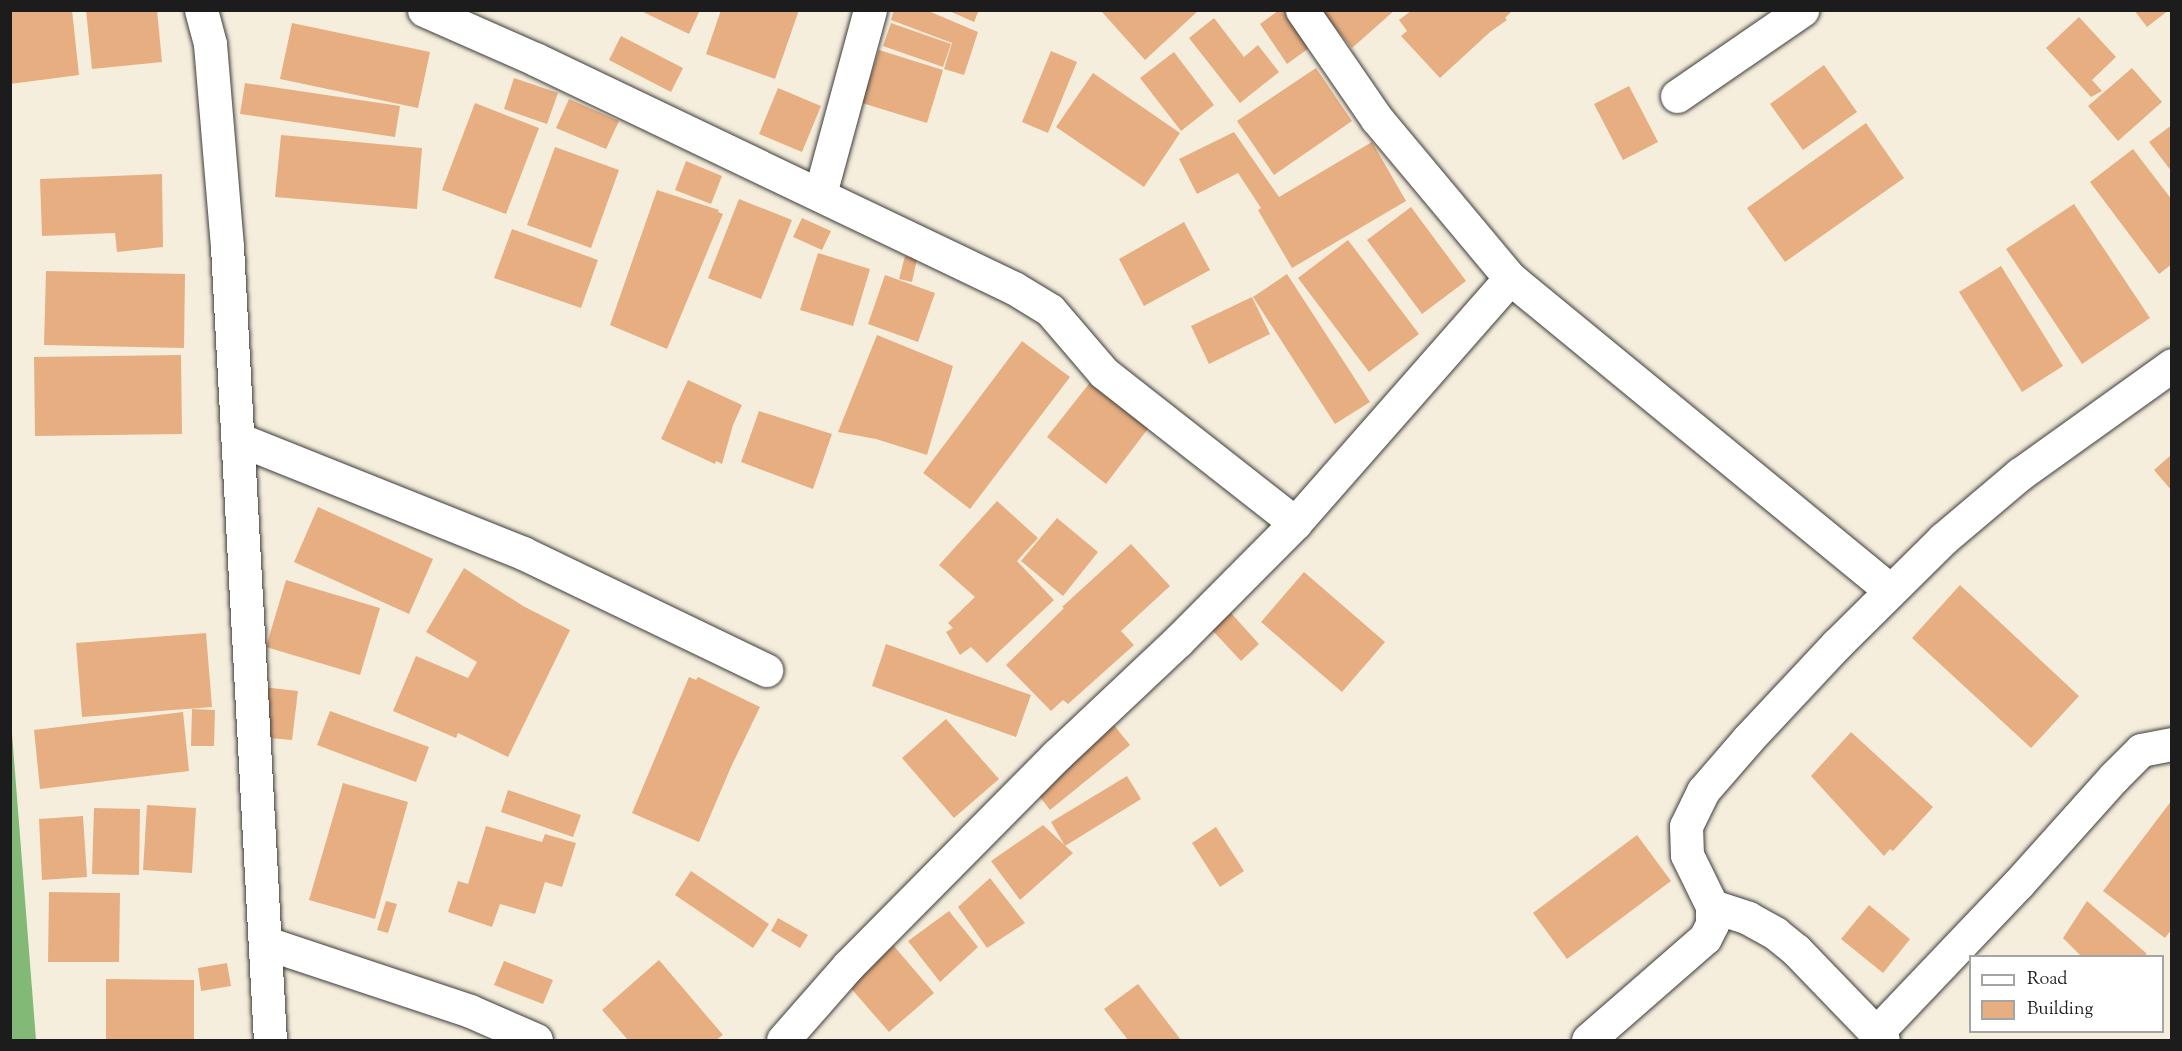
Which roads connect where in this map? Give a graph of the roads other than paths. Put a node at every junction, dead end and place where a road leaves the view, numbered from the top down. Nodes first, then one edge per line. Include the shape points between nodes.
1 (201, 10) edge
2 (424, 10) edge
3 (870, 10) edge
4 (1302, 10) edge
5 (1802, 10) edge
6 (1677, 96) dead end
7 (820, 194) junction
8 (1510, 278) junction
9 (2172, 365) edge
10 (238, 439) junction
11 (1295, 523) junction
12 (1890, 590) junction
13 (766, 670) dead end
14 (2172, 744) edge
15 (1712, 906) junction
16 (266, 943) junction
17 (1880, 1036) edge
18 (270, 1041) edge
19 (536, 1041) edge
20 (783, 1041) edge
21 (1588, 1041) edge

1 - 10 street via 210,44
2 - 7 street
3 - 7 street
4 - 8 street via 1377,119
5 - 6 street
7 - 11 street via 1014,288 1050,310 1104,373
8 - 11 street
8 - 12 street
9 - 12 street via 2020,474
10 - 13 street via 524,553
10 - 16 street
11 - 20 street via 848,966
12 - 15 street via 1703,791 1686,826 1687,855
14 - 17 street via 2141,750
15 - 17 street via 1748,918 1775,933
15 - 21 street via 1712,924 1705,938
16 - 18 street
16 - 19 street via 470,1011

